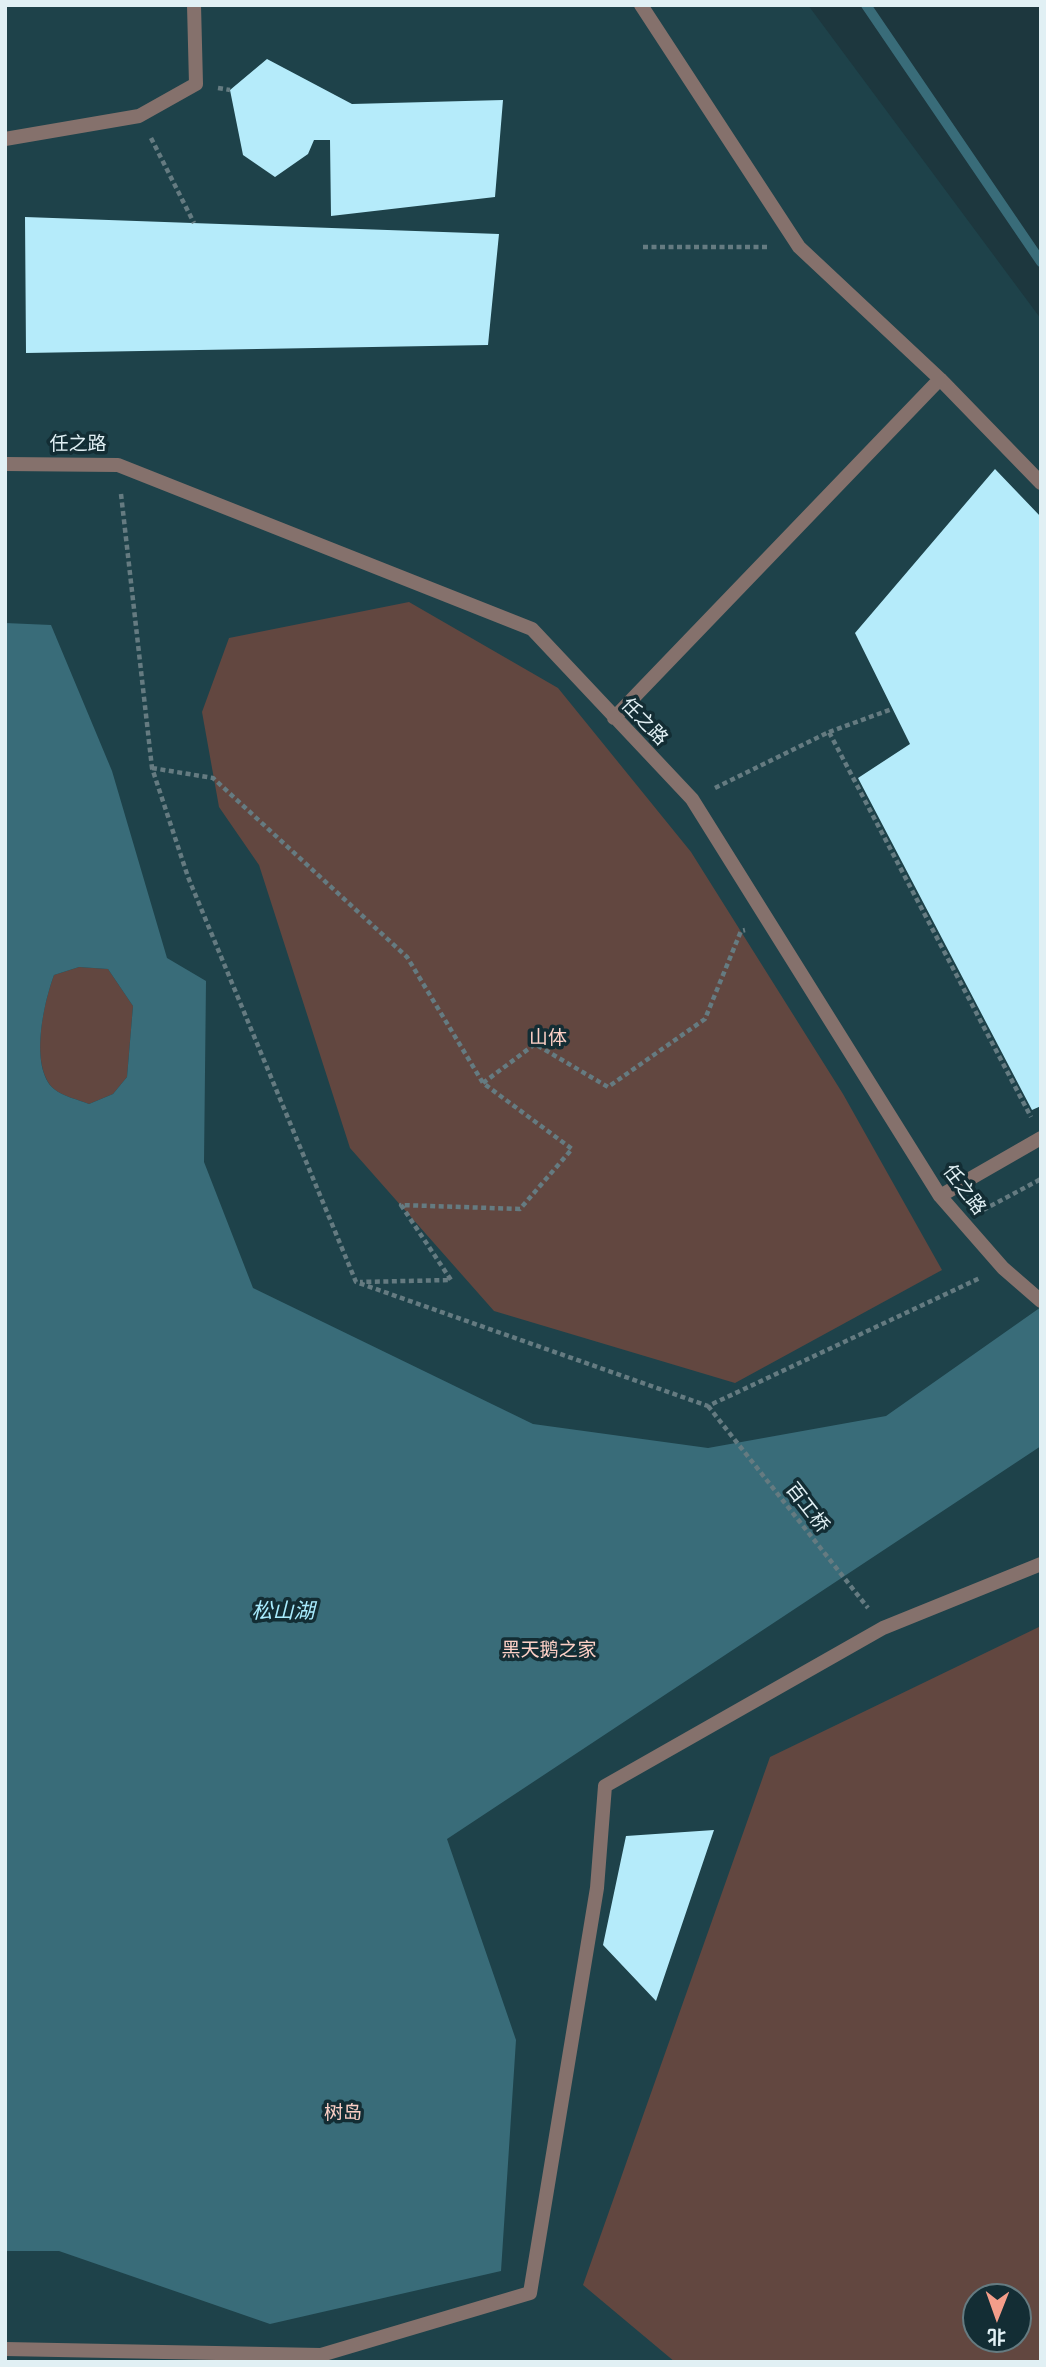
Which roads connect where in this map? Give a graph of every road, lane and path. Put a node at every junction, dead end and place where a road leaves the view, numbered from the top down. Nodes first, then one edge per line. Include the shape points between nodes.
1 (194, 5) edge
2 (642, 5) edge
3 (139, 116) junction
4 (5, 139) edge
5 (194, 223) dead end
6 (643, 247) dead end
7 (799, 247) junction
8 (940, 379) junction
9 (5, 464) edge
10 (118, 465) junction
11 (1041, 483) edge
12 (892, 709) dead end
13 (614, 718) junction
14 (829, 732) junction
15 (152, 768) junction
16 (692, 799) junction
17 (741, 931) dead end
18 (483, 1083) junction
19 (1034, 1123) dead end
20 (1041, 1138) edge
21 (1041, 1179) edge
22 (940, 1196) junction
23 (962, 1221) junction
24 (1003, 1268) junction
25 (356, 1282) junction
26 (1041, 1301) edge
27 (708, 1406) junction
28 (1041, 1564) edge
29 (883, 1628) junction
30 (5, 2349) edge

1 - 3 street via 197,84
2 - 7 street
3 - 4 street
3 - 5 path
6 - 7 path
7 - 8 street
8 - 11 street
8 - 13 street
9 - 10 street, 任之路
10 - 13 street, 任之路 via 532,629
10 - 15 path
12 - 14 path
13 - 16 street, 任之路
14 - 16 path
14 - 19 path
15 - 18 path via 213,778 407,957
15 - 25 path via 188,877
16 - 22 street, 任之路
17 - 18 path via 705,1019 608,1087 535,1044
18 - 25 path via 572,1149 520,1209 401,1205 451,1280
20 - 22 street
21 - 23 path
22 - 23 street, 任之路
23 - 24 street, 任之路
24 - 26 street, 任之路
24 - 27 path
25 - 27 path
27 - 29 path, 百工桥
28 - 29 street
29 - 30 street via 605,1786 597,1888 530,2293 321,2355

